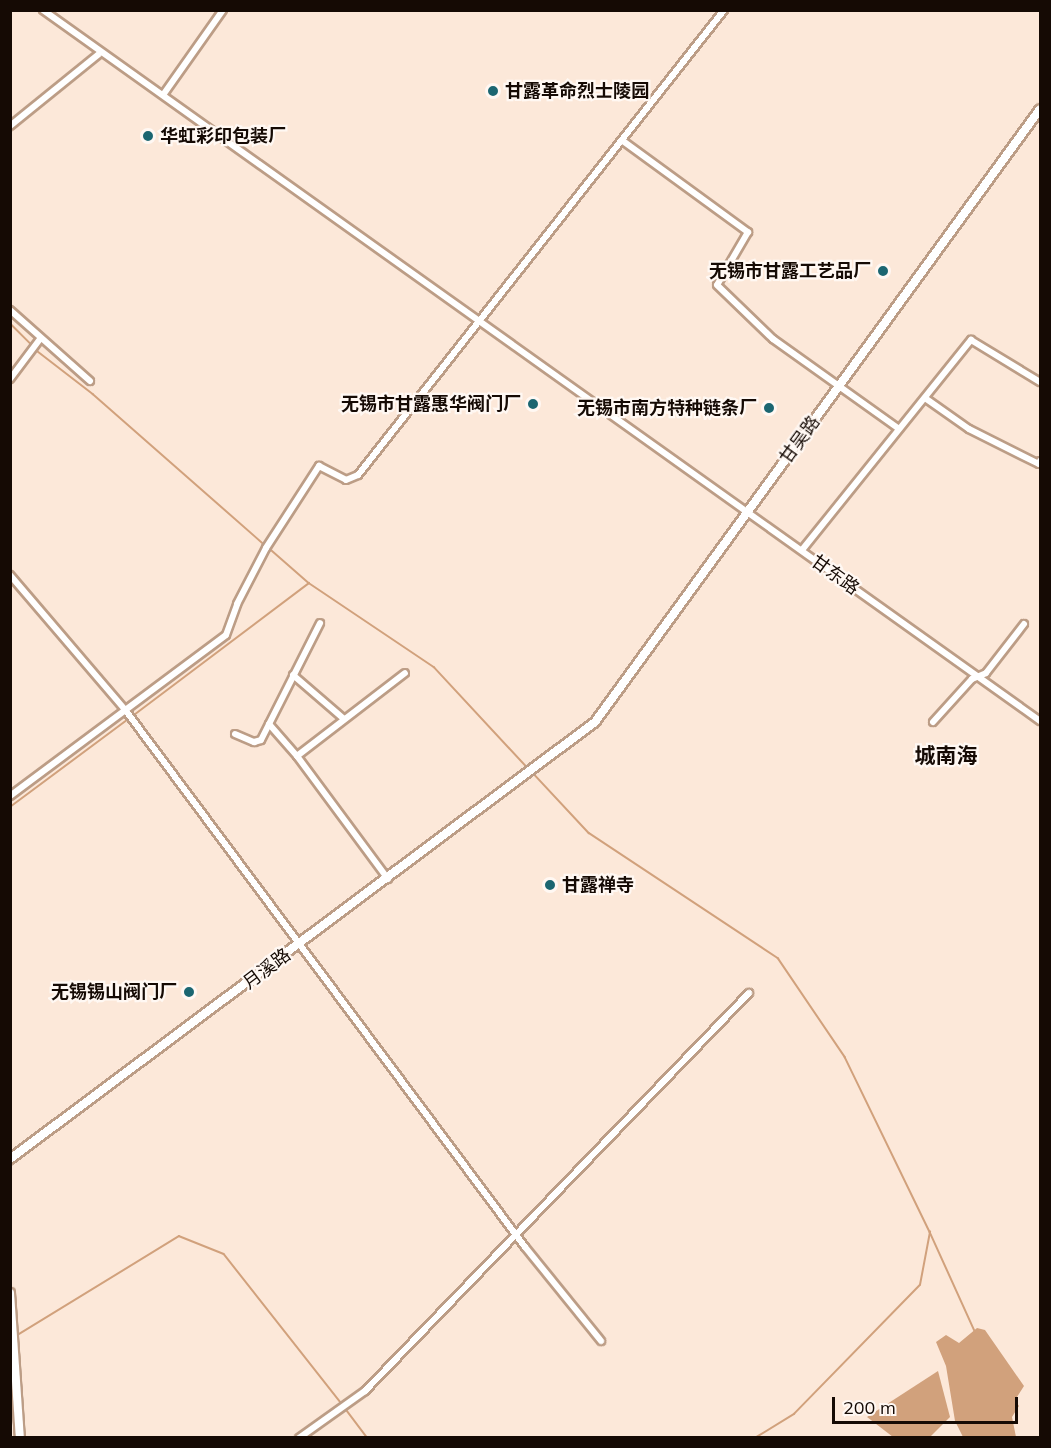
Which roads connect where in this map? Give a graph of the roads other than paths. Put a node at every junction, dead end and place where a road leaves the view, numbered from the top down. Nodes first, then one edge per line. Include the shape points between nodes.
1 (43, 10) edge
2 (223, 10) edge
3 (724, 10) edge
4 (99, 54) junction
5 (163, 95) junction
6 (1041, 110) edge
7 (10, 126) edge
8 (623, 141) junction
9 (10, 310) edge
10 (478, 322) junction
11 (38, 342) junction
12 (10, 379) edge
13 (90, 381) dead end
14 (1041, 382) edge
15 (837, 388) junction
16 (925, 398) junction
17 (898, 428) junction
18 (1041, 462) edge
19 (746, 514) junction
20 (802, 550) junction
21 (10, 575) edge
22 (320, 623) dead end
23 (1024, 624) dead end
24 (405, 674) dead end
25 (293, 675) junction
26 (978, 677) junction
27 (127, 712) junction
28 (344, 720) junction
29 (1041, 721) edge
30 (933, 722) dead end
31 (268, 724) junction
32 (235, 734) dead end
33 (297, 756) junction
34 (521, 775) joint
35 (10, 796) edge
36 (388, 879) junction
37 (299, 945) junction
38 (749, 993) dead end
39 (10, 1159) edge
40 (514, 1232) junction
41 (10, 1293) edge
42 (601, 1341) dead end
43 (20, 1437) edge
44 (299, 1437) edge

1 - 4 street, 甘东路
2 - 5 street
3 - 8 street
4 - 5 street, 甘东路
4 - 7 street
5 - 10 street, 甘东路
6 - 15 street, 甘吴路
8 - 10 street
8 - 15 street via 748,232 717,285 773,339
9 - 11 street
10 - 19 street, 甘东路
10 - 27 street via 358,476 346,480 319,466 273,534 237,604 226,635
11 - 12 street
11 - 13 street
14 - 16 street via 971,340
15 - 17 street
15 - 19 street, 甘吴路
16 - 17 street
16 - 18 street via 969,429
17 - 20 street
19 - 20 street, 甘东路
19 - 34 street, 甘吴路 via 595,722
20 - 26 street, 甘东路
21 - 27 street
22 - 25 street
23 - 26 street via 986,673
24 - 28 street
25 - 28 street
25 - 31 street
26 - 29 street, 甘东路
26 - 30 street
27 - 35 street
27 - 37 street
28 - 33 street
31 - 32 street via 258,742
31 - 33 street
33 - 36 street
34 - 36 street, 月溪路
36 - 37 street, 月溪路
37 - 39 street, 月溪路
37 - 40 street
38 - 40 street
40 - 42 street
40 - 44 street via 365,1391
41 - 43 street

